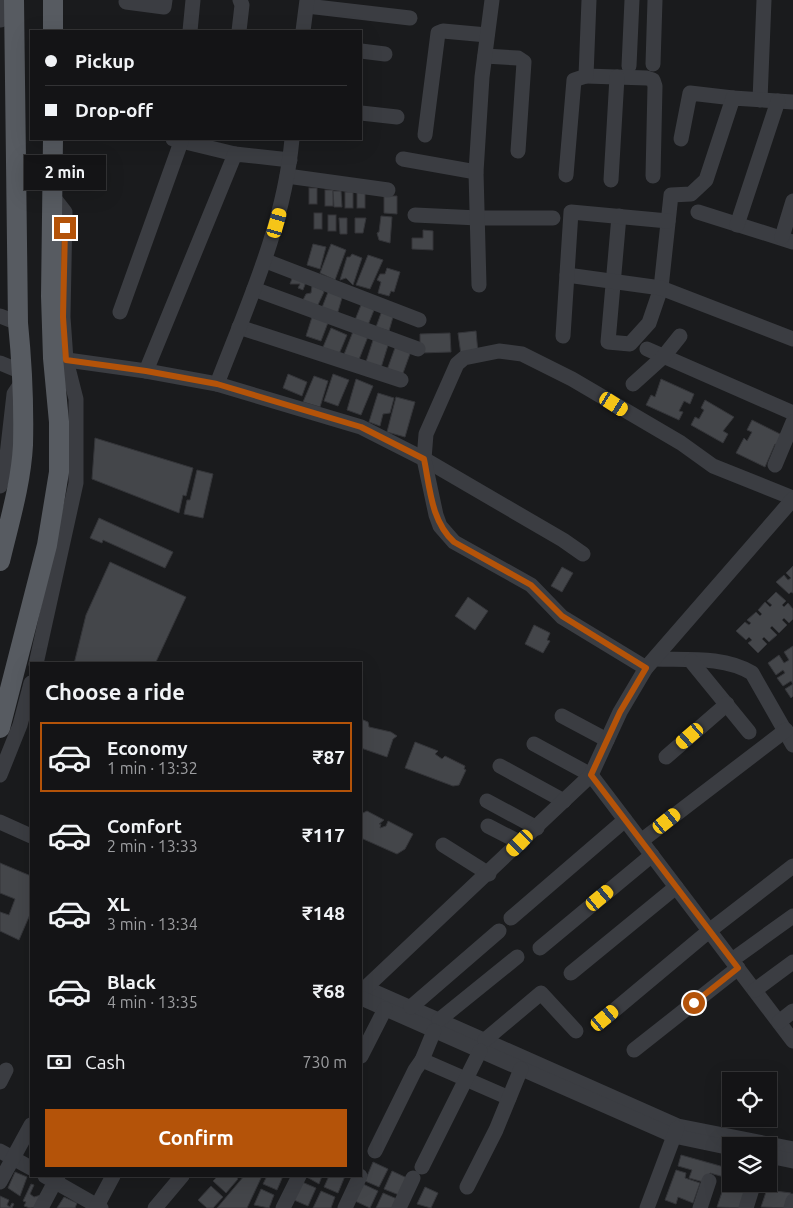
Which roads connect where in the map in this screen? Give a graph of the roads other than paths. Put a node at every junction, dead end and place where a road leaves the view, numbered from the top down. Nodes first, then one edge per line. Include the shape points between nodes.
1 (2, 0) edge
2 (14, 0) edge
3 (53, 0) edge
4 (165, 0) edge
5 (193, 0) edge
6 (240, 0) edge
7 (492, 0) edge
8 (589, 0) edge
9 (632, 0) edge
10 (655, 0) edge
11 (764, 0) edge
12 (126, 2) dead end
13 (307, 3) edge
14 (410, 18) dead end
15 (5, 21) edge
16 (53, 30) edge
17 (190, 30) edge
18 (239, 30) edge
19 (303, 30) edge
20 (487, 36) junction
21 (362, 51) edge
22 (385, 54) dead end
23 (484, 56) junction
24 (652, 64) dead end
25 (629, 66) dead end
26 (586, 76) junction
27 (617, 77) junction
28 (733, 98) junction
29 (760, 100) junction
30 (785, 102) edge
31 (362, 113) edge
32 (397, 117) dead end
33 (425, 135) dead end
34 (681, 139) dead end
35 (53, 140) edge
36 (176, 140) edge
37 (292, 140) edge
38 (231, 148) edge
39 (518, 151) dead end
40 (403, 159) dead end
41 (290, 160) junction
42 (476, 172) junction
43 (566, 175) dead end
44 (287, 176) junction
45 (653, 176) dead end
46 (612, 180) dead end
47 (388, 190) dead end
48 (51, 194) junction
49 (793, 201) edge
50 (698, 212) dead end
51 (416, 215) dead end
52 (619, 216) junction
53 (478, 218) junction
54 (553, 218) dead end
55 (668, 221) junction
56 (737, 225) junction
57 (787, 240) edge
58 (266, 261) junction
59 (567, 275) junction
60 (613, 282) junction
61 (479, 285) dead end
62 (661, 288) junction
63 (254, 289) junction
64 (120, 312) dead end
65 (63, 317) junction
66 (9, 320) edge
67 (419, 320) dead end
68 (238, 327) junction
69 (562, 336) dead end
70 (680, 336) dead end
71 (793, 339) edge
72 (418, 349) dead end
73 (647, 349) dead end
74 (57, 353) junction
75 (664, 356) junction
76 (0, 363) edge
77 (146, 371) junction
78 (22, 376) junction
79 (400, 380) dead end
80 (217, 384) junction
81 (633, 384) dead end
82 (793, 413) edge
83 (793, 422) edge
84 (424, 459) junction
85 (775, 465) dead end
86 (0, 486) edge
87 (793, 499) edge
88 (61, 512) junction
89 (584, 554) dead end
90 (0, 561) edge
91 (691, 660) junction
92 (36, 662) edge
93 (651, 663) junction
94 (30, 687) edge
95 (727, 704) junction
96 (562, 716) dead end
97 (0, 728) edge
98 (786, 730) junction
99 (749, 732) dead end
100 (607, 740) junction
101 (534, 744) dead end
102 (793, 745) edge
103 (666, 756) dead end
104 (500, 766) dead end
105 (0, 775) edge
106 (591, 775) junction
107 (487, 801) dead end
108 (564, 802) junction
109 (626, 820) junction
110 (0, 822) edge
111 (488, 826) dead end
112 (537, 828) junction
113 (30, 836) edge
114 (641, 841) junction
115 (520, 843) junction
116 (443, 845) dead end
117 (652, 855) junction
118 (793, 866) edge
119 (489, 874) junction
120 (676, 887) junction
121 (793, 916) edge
122 (511, 918) dead end
123 (709, 930) junction
124 (499, 931) dead end
125 (540, 948) dead end
126 (517, 957) dead end
127 (793, 962) edge
128 (735, 964) junction
129 (571, 973) dead end
130 (755, 990) junction
131 (363, 993) edge
132 (411, 1007) junction
133 (385, 1009) junction
134 (793, 1011) edge
135 (605, 1018) dead end
136 (779, 1022) junction
137 (437, 1025) junction
138 (576, 1031) dead end
139 (793, 1041) edge
140 (483, 1045) junction
141 (634, 1050) dead end
142 (362, 1054) edge
143 (422, 1060) junction
144 (521, 1069) junction
145 (465, 1079) junction
146 (509, 1098) junction
147 (30, 1126) edge
148 (676, 1131) junction
149 (722, 1145) edge
150 (793, 1149) edge
151 (375, 1151) dead end
152 (6, 1154) edge
153 (777, 1158) edge
154 (793, 1161) edge
155 (30, 1167) edge
156 (114, 1177) edge
157 (181, 1177) edge
158 (298, 1177) edge
159 (360, 1177) edge
160 (52, 1178) edge
161 (709, 1181) dead end
162 (0, 1182) edge
163 (467, 1187) dead end
164 (751, 1192) edge
165 (793, 1201) edge
166 (99, 1207) edge
167 (40, 1208) edge
168 (155, 1208) edge
169 (283, 1208) edge
170 (345, 1208) edge
171 (399, 1208) edge
172 (647, 1208) edge
173 (700, 1208) edge
174 (746, 1208) edge
175 (791, 1208) edge

1 - 15 street
2 - 15 main road
3 - 16 main road
4 - 12 street via 164,7
5 - 17 street
6 - 18 street
7 - 20 street
8 - 26 street
9 - 25 street
10 - 24 street
11 - 29 street
13 - 14 street
13 - 19 street
15 - 66 main road
20 - 23 street
20 - 33 street via 443,30 438,33
21 - 22 street
23 - 39 street via 518,58 524,62
23 - 42 street
26 - 27 street
26 - 43 street via 574,80
27 - 45 street via 653,80
27 - 46 street
28 - 29 street
28 - 34 street via 690,93
28 - 55 street via 706,180 692,194 671,195
29 - 30 street
30 - 56 street
31 - 32 street
35 - 48 main road
36 - 38 street
36 - 64 street
37 - 41 street
38 - 41 street
38 - 77 street
40 - 42 street
41 - 44 street
42 - 53 street
44 - 47 street
44 - 58 street
48 - 65 street via 65,212
48 - 74 main road
49 - 57 street
50 - 56 street
51 - 53 street
52 - 55 street
52 - 59 street via 571,212
52 - 60 street
53 - 54 street
53 - 61 street
55 - 62 street
56 - 57 street
58 - 63 street
58 - 67 street
59 - 60 street
59 - 69 street
60 - 62 street
60 - 62 street via 608,342 630,344 649,323
62 - 71 street
63 - 68 street
63 - 72 street
65 - 74 street
65 - 74 street
66 - 78 main road
68 - 79 street
68 - 80 street
70 - 75 street
73 - 75 street
74 - 77 street
74 - 88 main road
75 - 81 street
75 - 82 street
76 - 78 street
77 - 80 street
78 - 86 street via 14,394 6,464
78 - 90 main road via 23,446 16,498
80 - 84 street via 361,427
83 - 85 street
84 - 87 street via 426,434 457,364 464,358 506,352 522,354 572,378 681,443 713,466
84 - 89 street
84 - 93 street via 436,515 454,542 531,585 562,616
87 - 93 street
88 - 92 street
88 - 97 main road via 34,598
91 - 93 street
91 - 95 street
91 - 98 street via 727,662 752,673
93 - 100 street via 620,712
94 - 105 street via 20,725
95 - 99 street
95 - 103 street
96 - 100 street
98 - 102 street
98 - 114 street
100 - 106 street
101 - 106 street
104 - 108 street
106 - 108 street
106 - 109 street
107 - 112 street
108 - 112 street
109 - 114 street
109 - 122 street
110 - 113 street
111 - 115 street
112 - 115 street
114 - 117 street
115 - 119 street
116 - 119 street
117 - 120 street
117 - 125 street
118 - 123 street
119 - 131 street
120 - 123 street
120 - 129 street
121 - 128 street
123 - 128 street
123 - 135 street
124 - 132 street
126 - 137 street
127 - 130 street
128 - 130 street
128 - 141 street
130 - 136 street
131 - 132 street
131 - 133 street
132 - 137 street
133 - 137 street
133 - 142 street
134 - 136 street
136 - 139 street
137 - 140 street
137 - 143 street
138 - 140 street via 541,993
140 - 144 street
140 - 145 street
140 - 148 street
143 - 145 street
143 - 151 street
144 - 146 street
144 - 148 street
145 - 146 street
145 - 171 street
146 - 163 street
147 - 152 street
148 - 149 street
148 - 150 street
148 - 172 street
152 - 155 street
152 - 162 street
153 - 154 street
156 - 166 street
157 - 168 street
158 - 169 street
159 - 170 street
160 - 166 street
160 - 167 street
161 - 173 street
164 - 174 street
165 - 175 street

